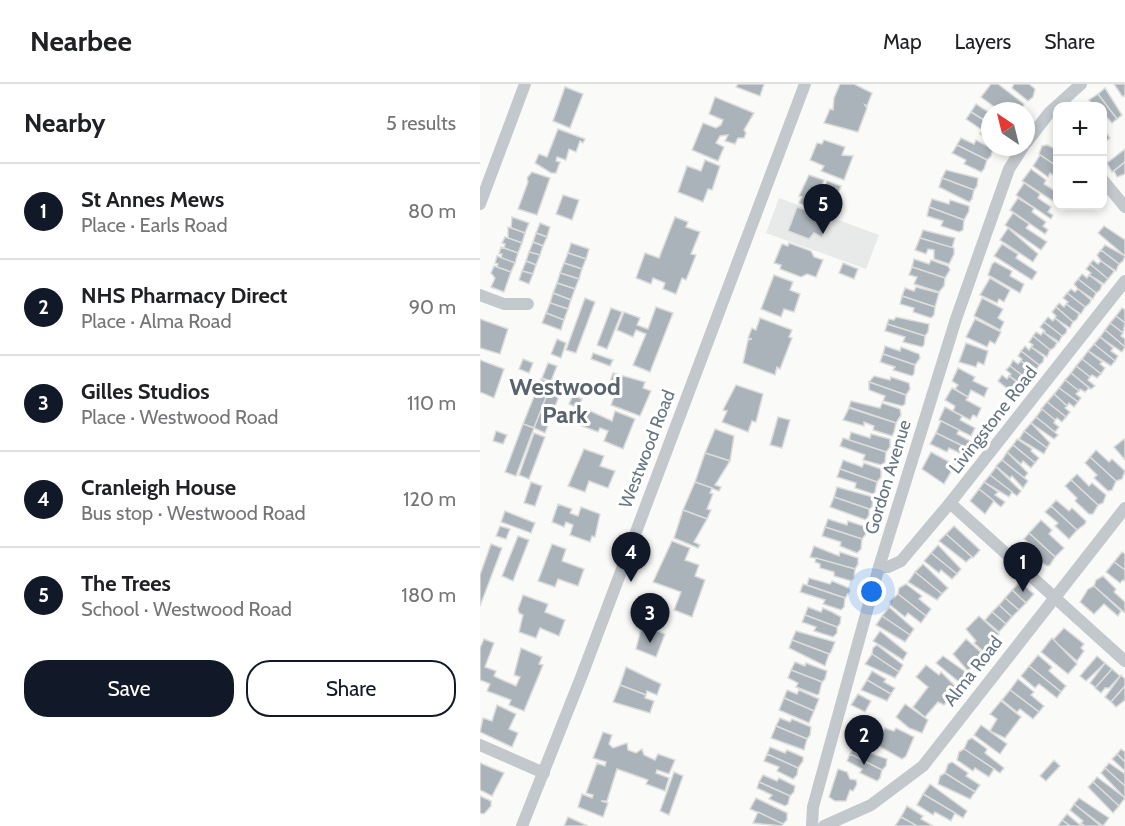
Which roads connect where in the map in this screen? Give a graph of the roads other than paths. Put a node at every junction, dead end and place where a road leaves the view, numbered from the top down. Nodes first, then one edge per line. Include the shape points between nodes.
1 (525, 84) edge
2 (805, 84) edge
3 (1081, 84) edge
4 (1049, 113) junction
5 (1053, 117) edge
6 (1035, 131) edge
7 (1017, 156) edge
8 (1107, 185) edge
9 (480, 204) edge
10 (1125, 207) edge
11 (1125, 281) edge
12 (480, 295) edge
13 (528, 304) dead end
14 (950, 503) junction
15 (1125, 508) edge
16 (879, 567) junction
17 (1054, 597) junction
18 (1125, 661) edge
19 (480, 745) edge
20 (544, 773) junction
21 (522, 826) edge
22 (812, 826) edge
23 (824, 826) edge

1 - 9 street
2 - 20 street, Westwood Road
3 - 4 street
4 - 5 street
4 - 6 street
7 - 16 street, Gordon Avenue via 1009,169 956,319
8 - 10 street
11 - 14 street, Livingstone Road
12 - 13 street via 504,304
14 - 16 street, Livingstone Road via 901,561
14 - 17 street
15 - 17 street, Alma Road
16 - 22 street, Gordon Avenue via 813,807
17 - 18 street
17 - 23 street, Alma Road via 923,766 871,805
19 - 20 street
20 - 21 street, Westwood Road

